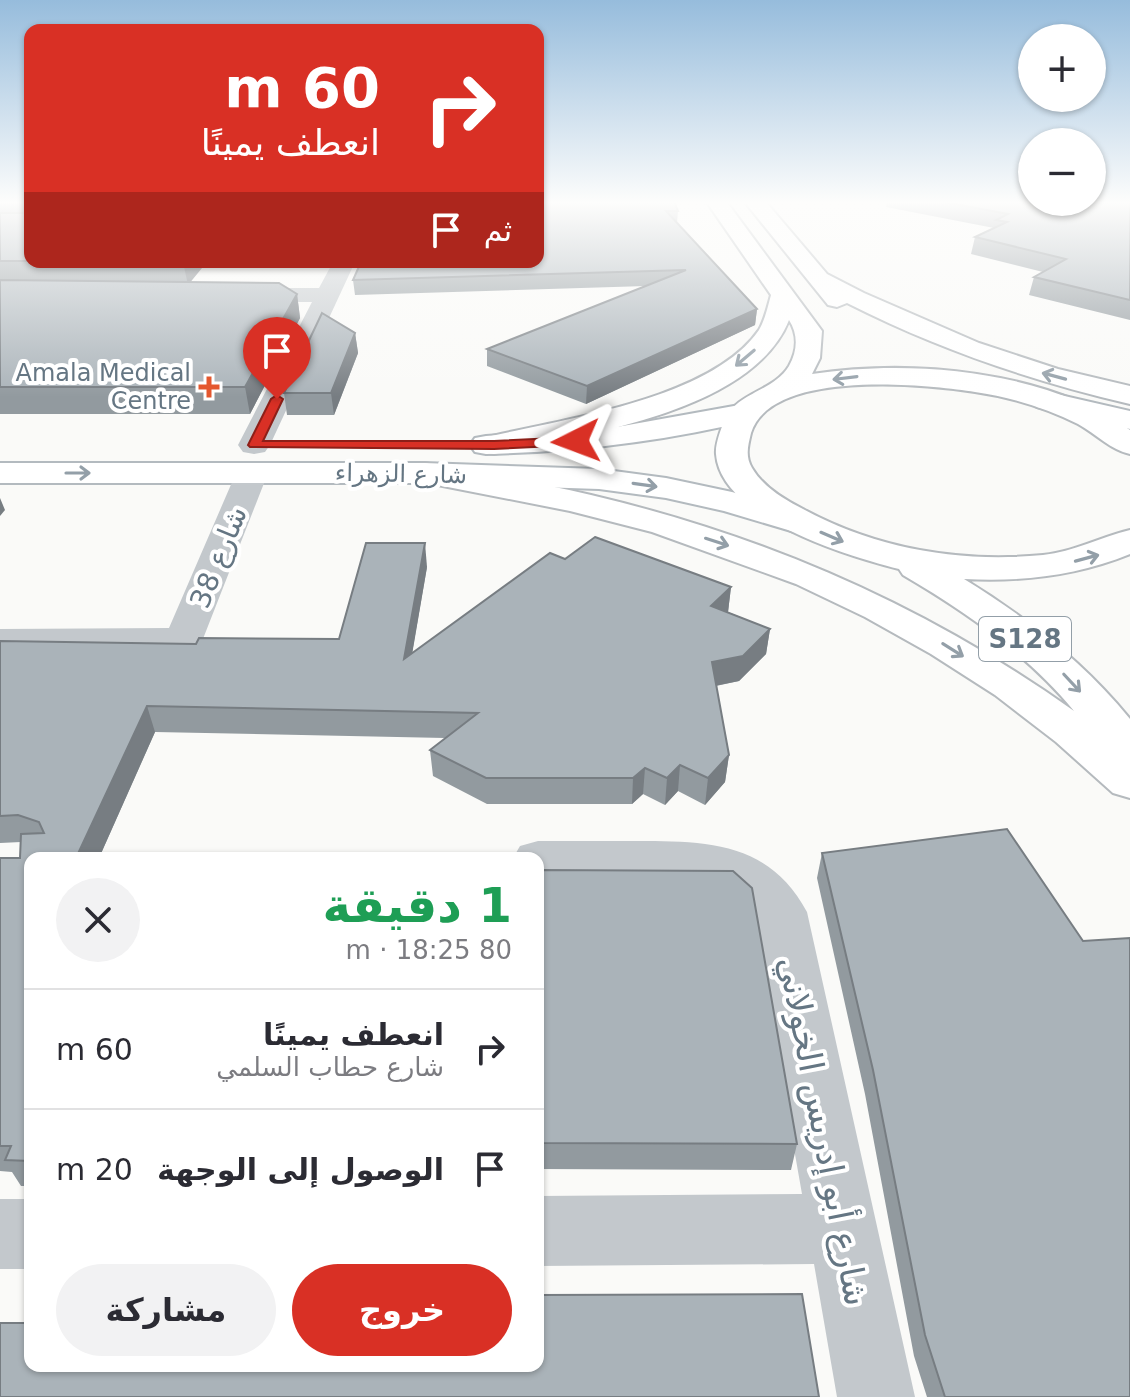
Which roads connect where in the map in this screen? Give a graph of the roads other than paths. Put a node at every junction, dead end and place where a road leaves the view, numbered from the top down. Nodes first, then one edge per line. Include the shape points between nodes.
1 (764, 266) edge
2 (808, 266) edge
3 (341, 268) edge
4 (818, 278) junction
5 (784, 293) junction
6 (216, 294) edge
7 (328, 295) junction
8 (1004, 388) junction
9 (783, 391) junction
10 (1130, 395) edge
11 (1047, 401) junction
12 (745, 413) junction
13 (1130, 420) edge
14 (0, 445) edge
15 (494, 445) junction
16 (1130, 445) edge
17 (253, 459) junction
18 (0, 473) edge
19 (424, 473) junction
20 (798, 522) junction
21 (1130, 541) edge
22 (896, 557) junction
23 (0, 641) edge
24 (1130, 751) edge
25 (1130, 781) edge
26 (544, 860) edge
27 (843, 1229) junction
28 (544, 1231) edge
29 (0, 1234) edge
30 (24, 1234) edge
31 (876, 1397) edge

1 - 5 main road
2 - 4 main road
3 - 7 street, شارع 38
4 - 8 main road via 862,323 903,348
10 -> 4 main road via 938,339
5 - 9 main road via 809,331 810,351
5 -> 15 main road via 769,335 717,380 613,417
6 - 7 street
7 - 17 street, شارع 38
8 -> 9 main road via 884,375
8 - 11 main road
9 - 12 main road, شارع الزهراء
11 - 13 main road
11 - 16 main road via 1086,417
12 - 15 main road, شارع الزهراء via 654,433
12 - 20 main road via 733,432 730,453 740,476 763,500
14 - 17 main road, شارع الزهراء
15 - 17 main road, شارع الزهراء
18 -> 17 main road, شارع الزهراء
17 - 19 main road, شارع الزهراء
17 - 23 street, شارع 38 via 184,640
19 -> 20 main road, شارع الزهراء via 653,486
19 -> 25 main road via 591,505 678,529 845,591 930,635 1015,689
20 -> 22 main road
22 -> 21 main road via 1013,569 1066,564
22 -> 24 main road, S128 via 1000,618 1048,657
26 - 27 street, شارع أبو إدريس الخولاني via 701,860 726,866 767,893 786,933
27 - 28 street
27 - 31 street, شارع أبو إدريس الخولاني
29 - 30 street

